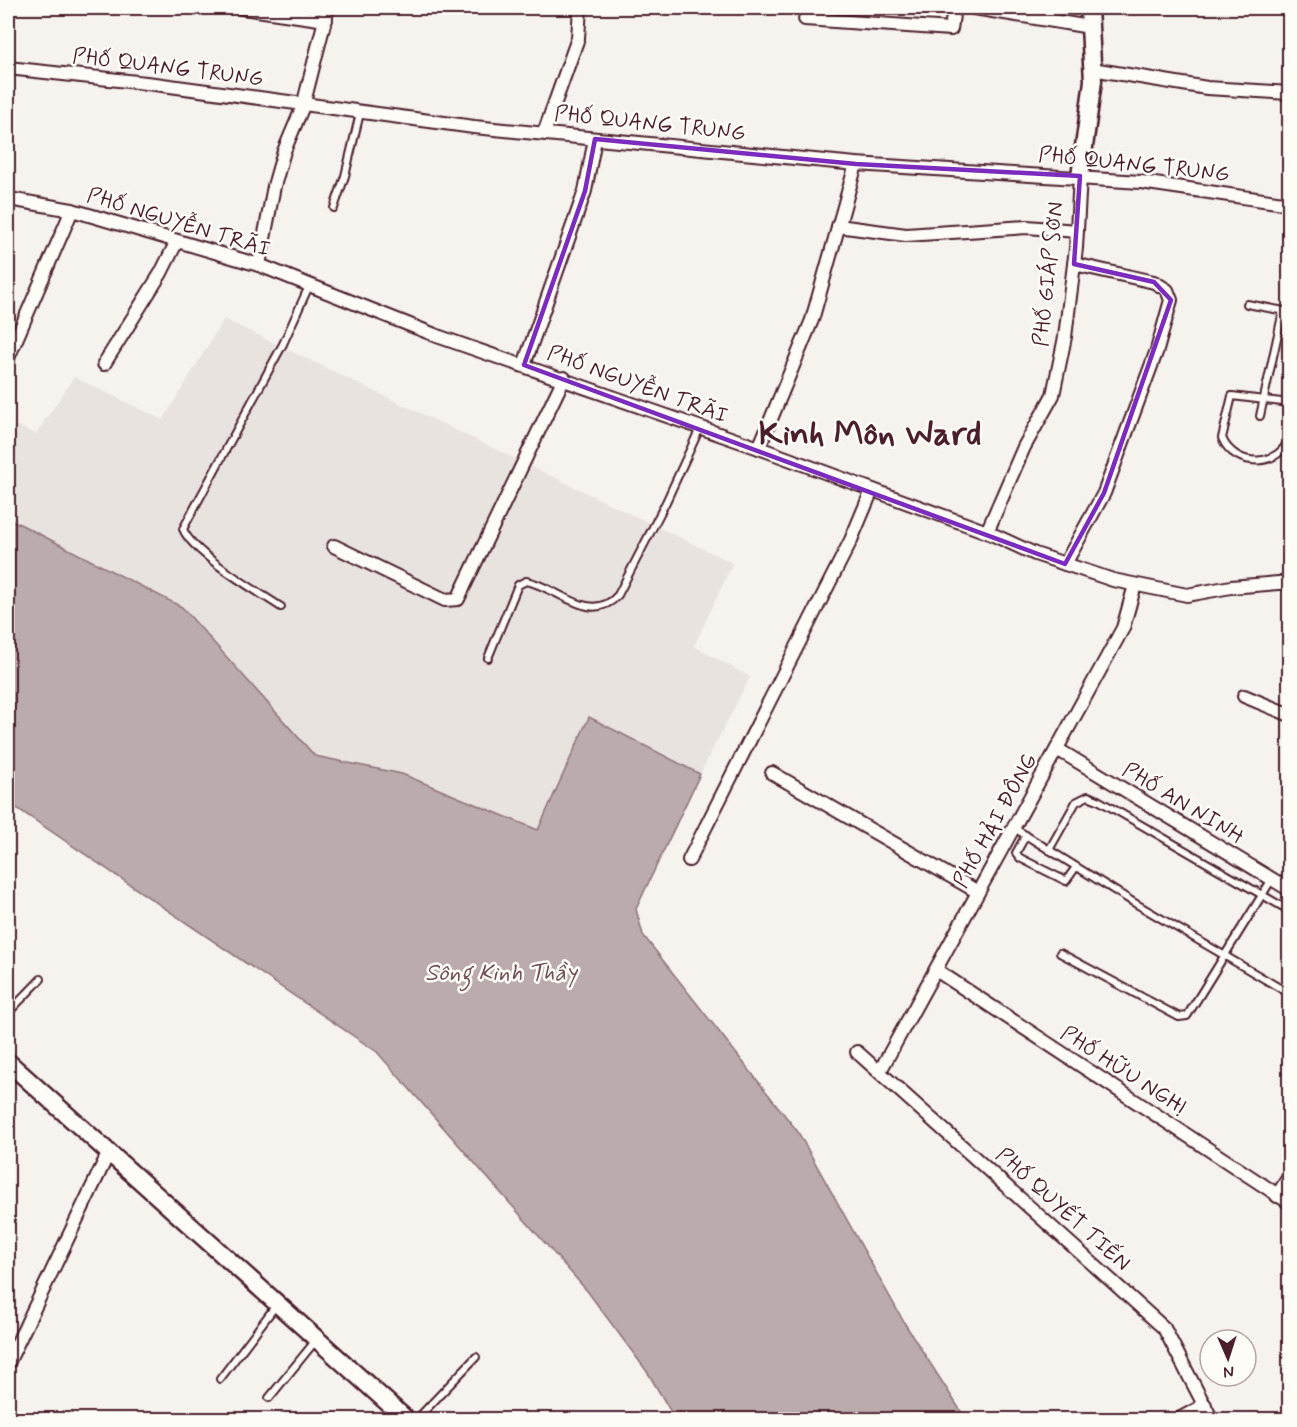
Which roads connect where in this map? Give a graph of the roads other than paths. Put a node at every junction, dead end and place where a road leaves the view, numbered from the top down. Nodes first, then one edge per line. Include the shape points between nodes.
1 (242, 8) edge
2 (328, 8) edge
3 (580, 8) edge
4 (954, 8) edge
5 (974, 8) edge
6 (1089, 8) edge
7 (805, 19) dead end
8 (326, 21) junction
9 (1090, 27) junction
10 (8, 68) edge
11 (1092, 69) junction
12 (1290, 93) edge
13 (303, 106) junction
14 (360, 113) junction
15 (544, 133) junction
16 (595, 139) junction
17 (856, 164) junction
18 (1080, 177) junction
19 (8, 202) edge
20 (1290, 204) edge
21 (334, 208) dead end
22 (72, 210) junction
23 (838, 226) junction
24 (1077, 231) junction
25 (177, 241) junction
26 (1074, 264) junction
27 (259, 265) junction
28 (310, 285) junction
29 (1247, 304) dead end
30 (1286, 311) edge
31 (8, 358) edge
32 (104, 364) dead end
33 (524, 365) junction
34 (564, 378) junction
35 (1264, 399) junction
36 (1290, 403) edge
37 (1260, 416) dead end
38 (700, 428) junction
39 (1290, 435) edge
40 (759, 448) junction
41 (872, 490) junction
42 (987, 532) junction
43 (334, 546) dead end
44 (1065, 564) junction
45 (1290, 582) edge
46 (1135, 585) junction
47 (281, 607) dead end
48 (488, 658) dead end
49 (1244, 696) dead end
50 (1290, 715) edge
51 (1057, 749) junction
52 (772, 774) dead end
53 (1014, 828) junction
54 (1026, 835) junction
55 (1049, 850) junction
56 (688, 860) dead end
57 (1076, 867) junction
58 (1272, 879) junction
59 (1290, 890) edge
60 (978, 892) junction
61 (1263, 895) junction
62 (1290, 911) edge
63 (1060, 953) dead end
64 (1225, 956) junction
65 (936, 970) junction
66 (41, 979) dead end
67 (1290, 994) edge
68 (8, 1013) edge
69 (857, 1052) dead end
70 (8, 1062) edge
71 (880, 1071) junction
72 (109, 1152) junction
73 (1290, 1175) edge
74 (1277, 1196) junction
75 (1290, 1203) edge
76 (278, 1304) junction
77 (317, 1339) junction
78 (476, 1357) dead end
79 (8, 1363) edge
80 (220, 1379) dead end
81 (269, 1398) dead end
82 (1204, 1405) junction
83 (407, 1419) edge
84 (416, 1419) edge
85 (1177, 1419) edge
86 (1212, 1419) edge

1 - 8 street
2 - 8 street
3 - 15 street via 578,38
4 - 7 street via 951,28
5 - 9 street
6 - 9 street, PHỐ GIÁP SƠN
8 - 13 street
9 - 11 street, PHỐ GIÁP SƠN
10 - 13 street, PHỐ QUANG TRUNG via 156,84
11 - 12 street via 1207,88
11 - 18 street, PHỐ GIÁP SƠN
13 - 14 street, PHỐ QUANG TRUNG
13 - 27 street via 276,177
14 - 15 street, PHỐ QUANG TRUNG
14 - 21 lane
15 - 16 street, PHỐ QUANG TRUNG
16 - 17 street, PHỐ QUANG TRUNG
16 - 33 street via 585,191
17 - 18 street, PHỐ QUANG TRUNG
17 - 23 street
18 - 20 street, PHỐ QUANG TRUNG
18 - 24 street, PHỐ GIÁP SƠN
19 - 22 street, PHỐ NGUYỄN TRÃI
22 - 25 street, PHỐ NGUYỄN TRÃI
22 - 31 street
23 - 24 street via 906,235 1028,227
23 - 40 street via 812,320
24 - 26 street, PHỐ GIÁP SƠN
25 - 27 street, PHỐ NGUYỄN TRÃI
25 - 32 street
26 - 42 street, PHỐ GIÁP SƠN via 1053,395 1024,447
26 - 44 street via 1154,282 1167,290 1171,300 1157,350 1104,493
27 - 28 street, PHỐ NGUYỄN TRÃI
28 - 33 street, PHỐ NGUYỄN TRÃI via 440,337
28 - 47 lane via 283,344 183,529 187,539 217,563
29 - 30 lane
30 - 35 lane
33 - 34 street, PHỐ NGUYỄN TRÃI
34 - 38 street, PHỐ NGUYỄN TRÃI
34 - 43 street via 458,599 445,600
35 - 36 lane
35 - 37 lane
35 - 39 lane via 1232,396 1222,438 1225,445 1243,459 1267,459 1287,447
38 - 40 street, PHỐ NGUYỄN TRÃI
38 - 48 lane via 618,595 600,608 588,607 526,581 518,585
40 - 41 street, PHỐ NGUYỄN TRÃI
41 - 42 street, PHỐ NGUYỄN TRÃI
41 - 56 street
42 - 44 street, PHỐ NGUYỄN TRÃI
44 - 46 street, PHỐ NGUYỄN TRÃI
45 - 46 street, PHỐ NGUYỄN TRÃI via 1187,596
46 - 51 street, PHỐ HẢI ĐÔNG via 1123,628
49 - 50 street
51 - 53 street, PHỐ HẢI ĐÔNG
51 - 58 street, PHỐ AN NINH
52 - 60 street
53 - 54 lane
53 - 60 street, PHỐ HẢI ĐÔNG
54 - 55 lane
54 - 57 lane via 1016,853 1020,858 1066,881
55 - 57 lane
55 - 61 lane via 1076,802 1088,796
57 - 64 lane
58 - 59 street, PHỐ AN NINH
58 - 61 lane
60 - 65 street, PHỐ HẢI ĐÔNG
61 - 62 lane
61 - 64 lane
63 - 64 lane via 1179,1017 1187,1016 1195,1006
64 - 67 lane
65 - 71 street, PHỐ HẢI ĐÔNG
65 - 74 street, PHỐ HỮU NGHỊ
66 - 68 lane
69 - 71 street, PHỐ QUYẾT TIẾN
70 - 72 street
71 - 82 street, PHỐ QUYẾT TIẾN via 1164,1328
72 - 76 street
72 - 79 street
73 - 74 street
74 - 75 street, PHỐ HỮU NGHỊ
76 - 77 street
76 - 80 lane
77 - 81 lane
77 - 83 street
78 - 84 lane
82 - 85 street
82 - 86 street, PHỐ QUYẾT TIẾN

